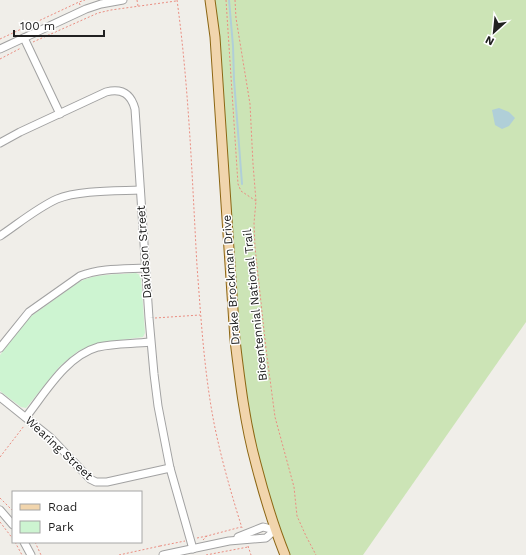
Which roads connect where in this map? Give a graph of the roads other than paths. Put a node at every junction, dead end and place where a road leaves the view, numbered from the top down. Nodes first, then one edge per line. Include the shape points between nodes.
1 (123, 0) edge
2 (210, 0) edge
3 (24, 38) junction
4 (0, 49) edge
5 (60, 114) junction
6 (0, 143) edge
7 (140, 190) junction
8 (0, 236) edge
9 (145, 268) junction
10 (150, 342) junction
11 (0, 348) edge
12 (0, 397) edge
13 (27, 419) junction
14 (170, 468) junction
15 (0, 510) edge
16 (12, 524) edge
17 (275, 530) junction
18 (25, 543) edge
19 (193, 549) junction
20 (162, 553) edge
21 (31, 555) edge
22 (284, 555) edge

1 - 3 street via 86,9
2 - 17 main road, Drake Brockman Drive via 216,52 235,340 255,464
3 - 4 street
3 - 5 street
5 - 6 street, Davidson Street
5 - 7 street, Davidson Street via 113,90 129,96 135,109
7 - 8 street via 63,197 45,205
7 - 9 street, Davidson Street
9 - 10 street, Davidson Street
9 - 11 street via 97,271 80,276 29,312
10 - 13 street via 98,348 81,355 61,372
10 - 14 street, Davidson Street via 158,406
12 - 13 street, Wearing Street
13 - 14 street, Wearing Street via 96,482 107,482
14 - 19 street, Davidson Street
15 - 16 street
17 - 19 street via 266,538 229,541
17 - 22 main road, Drake Brockman Drive
18 - 21 street
19 - 20 street

